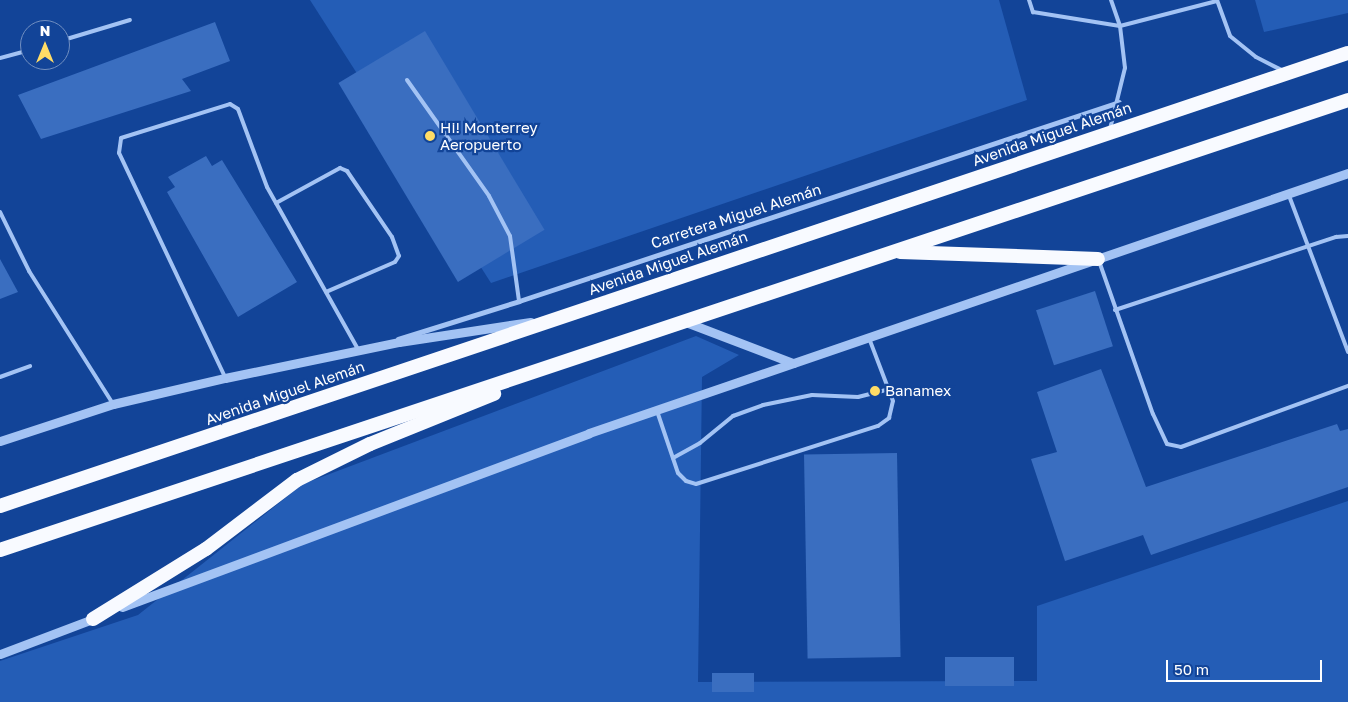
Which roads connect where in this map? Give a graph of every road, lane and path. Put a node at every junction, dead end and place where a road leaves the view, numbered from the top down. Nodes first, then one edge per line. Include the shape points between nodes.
1 (1029, 0) edge
2 (1111, 0) edge
3 (1217, 1) edge
4 (130, 20) dead end
5 (1120, 26) junction
6 (70, 38) edge
7 (20, 53) edge
8 (1348, 53) edge
9 (0, 58) edge
10 (1290, 71) junction
11 (407, 80) dead end
12 (1348, 100) edge
13 (1119, 102) junction
14 (1109, 132) junction
15 (1348, 173) edge
16 (1288, 193) junction
17 (276, 203) junction
18 (0, 212) edge
19 (1348, 236) edge
20 (1309, 246) junction
21 (889, 252) junction
22 (1098, 259) junction
23 (326, 292) junction
24 (519, 302) junction
25 (1115, 310) junction
26 (557, 317) junction
27 (682, 321) junction
28 (869, 337) junction
29 (359, 350) junction
30 (590, 352) junction
31 (1348, 352) edge
32 (793, 363) junction
33 (30, 366) dead end
34 (0, 377) edge
35 (225, 378) junction
36 (1348, 386) edge
37 (891, 389) junction
38 (113, 404) junction
39 (656, 411) junction
40 (0, 441) edge
41 (673, 458) junction
42 (0, 506) edge
43 (0, 550) edge
44 (93, 618) junction
45 (0, 654) edge

1 - 5 lane via 1033,12
2 - 5 lane
3 - 5 lane
3 - 10 lane via 1224,27 1236,42 1270,66
4 - 6 lane
5 - 13 lane via 1126,68
7 - 9 lane
8 - 10 highway, Avenida Miguel Alemán
10 - 14 highway, Avenida Miguel Alemán
11 - 24 lane via 489,196 510,236
12 - 21 highway
13 - 14 lane
13 - 24 street, Carretera Miguel Alemán
14 - 26 highway, Avenida Miguel Alemán
15 - 16 street
16 - 20 lane
16 - 22 street
17 - 23 lane
17 - 23 lane via 340,168 347,171 392,238 399,256 395,262
17 - 35 lane via 238,108 230,104 121,138 119,153
18 - 38 lane via 29,271
19 - 20 lane
20 - 25 lane
20 - 31 lane
21 - 22 highway
21 - 27 highway
22 - 25 lane
22 - 28 street
23 - 29 lane
24 - 29 street, Carretera Miguel Alemán
25 - 36 lane via 1163,439 1173,447
26 - 29 street
26 - 42 highway, Avenida Miguel Alemán
27 - 30 highway
27 - 32 street
28 - 32 street
28 - 37 lane
29 - 35 street
30 - 43 highway via 363,431
30 - 44 highway via 444,416 370,444 297,480 206,549
32 - 39 street
33 - 34 lane
35 - 38 street
37 - 41 lane via 858,397 812,395 763,404 733,416 700,443
37 - 41 lane via 893,410 878,426 696,484 686,481 678,473
38 - 40 street
39 - 41 lane
39 - 44 street via 335,526
44 - 45 street

